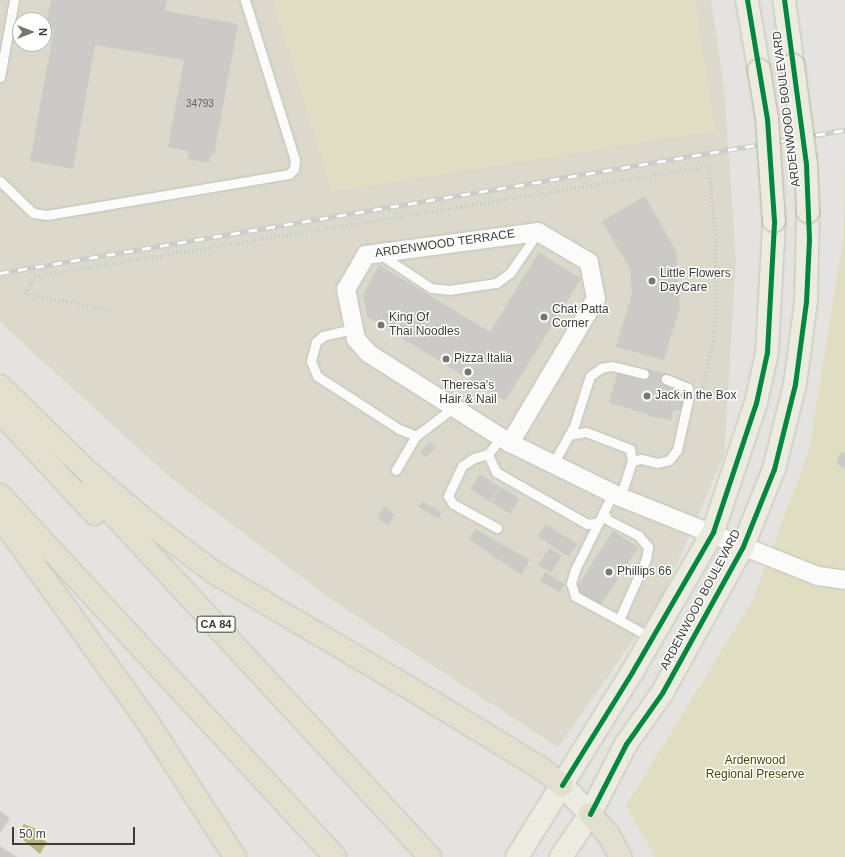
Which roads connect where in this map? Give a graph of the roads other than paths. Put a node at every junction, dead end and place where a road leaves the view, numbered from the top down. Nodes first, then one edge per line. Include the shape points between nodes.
1 (14, 0) edge
2 (245, 0) edge
3 (747, 0) edge
4 (784, 0) edge
5 (0, 76) edge
6 (0, 181) edge
7 (538, 232) junction
8 (378, 253) junction
9 (353, 329) junction
10 (644, 374) dead end
11 (666, 379) dead end
12 (0, 386) edge
13 (0, 391) edge
14 (454, 407) junction
15 (0, 412) edge
16 (569, 435) junction
17 (416, 436) junction
18 (506, 440) junction
19 (488, 454) junction
20 (632, 461) junction
21 (553, 464) junction
22 (396, 470) dead end
23 (0, 495) edge
24 (617, 495) junction
25 (603, 512) junction
26 (0, 517) edge
27 (598, 522) junction
28 (497, 528) dead end
29 (713, 532) junction
30 (743, 546) junction
31 (845, 580) edge
32 (619, 620) junction
33 (652, 638) junction
34 (562, 785) junction
35 (590, 814) junction
36 (235, 857) edge
37 (335, 857) edge
38 (413, 857) edge
39 (430, 857) edge
40 (517, 857) edge
41 (561, 857) edge
42 (621, 857) edge

1 - 5 lane
2 - 6 lane via 295,160 294,169 289,174 47,215 33,213
3 - 29 main road, ARDENWOOD BOULEVARD, bridge via 767,119 774,220 767,352 756,403
4 - 30 main road, ARDENWOOD BOULEVARD, bridge via 806,164 806,302 795,384 774,469
7 - 8 street, ARDENWOOD TERRACE
7 - 8 lane via 510,273 496,283 449,290 431,288
7 - 18 street via 589,262 596,298
8 - 9 street, ARDENWOOD TERRACE via 366,255 346,289
9 - 14 street, ARDENWOOD TERRACE via 356,339 368,353
9 - 17 lane via 323,336 316,342 311,361 317,376 399,429
10 - 16 lane via 612,366 601,368 590,376
11 - 20 lane via 688,388 689,396 677,450 669,460 658,463 641,459
12 - 34 highway via 87,471 152,526 215,573 541,768
13 - 39 highway, CA 84
14 - 17 lane
14 - 18 street, ARDENWOOD TERRACE
15 - 38 highway, CA 84
16 - 20 lane via 586,432 630,449
16 - 21 lane
17 - 22 lane
18 - 19 lane
18 - 21 street, ARDENWOOD TERRACE
19 - 27 lane via 496,472 587,524
19 - 28 lane via 474,458 462,466 448,496 453,504
20 - 24 lane
21 - 24 street, ARDENWOOD TERRACE
23 - 37 highway
24 - 25 lane
24 - 29 street, ARDENWOOD TERRACE
25 - 27 lane
25 - 32 lane via 608,520 638,535 648,547 646,559
26 - 36 highway via 145,718
27 - 32 lane via 571,583 574,596
29 - 30 street, ARDENWOOD TERRACE
29 - 33 main road, ARDENWOOD BOULEVARD
30 - 31 street, ARDENWOOD TERRACE via 818,576
30 - 35 main road, ARDENWOOD BOULEVARD via 662,693 626,744
32 - 33 lane
33 - 34 main road, ARDENWOOD BOULEVARD
34 - 35 main road
34 - 40 main road, ARDENWOOD BOULEVARD
35 - 41 main road, ARDENWOOD BOULEVARD
35 - 42 highway via 608,834

